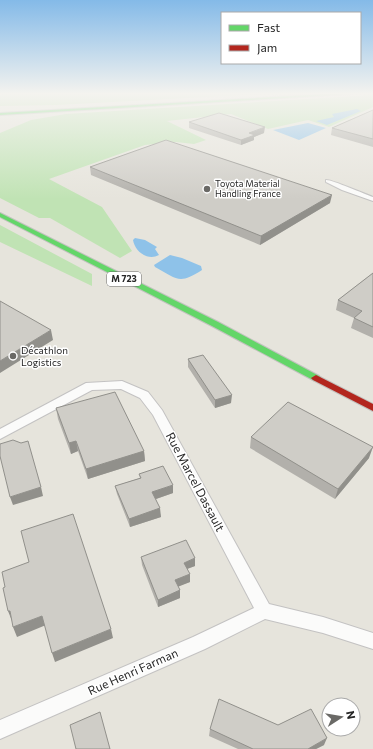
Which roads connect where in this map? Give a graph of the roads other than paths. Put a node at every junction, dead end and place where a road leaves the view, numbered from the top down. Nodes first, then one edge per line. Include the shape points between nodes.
1 (328, 181) dead end
2 (373, 199) edge
3 (0, 205) edge
4 (0, 215) edge
5 (215, 324) junction
6 (373, 408) edge
7 (0, 434) edge
8 (264, 611) junction
9 (373, 641) edge
10 (0, 730) edge

1 - 2 street
3 - 5 main road, M 723 via 63,236
4 - 5 main road, M 723
5 - 6 main road, M 723
7 - 8 street, Rue Marcel Dassault via 90,386 122,385 144,395 158,412
8 - 9 street
8 - 10 street, Rue Henri Farman via 199,643

